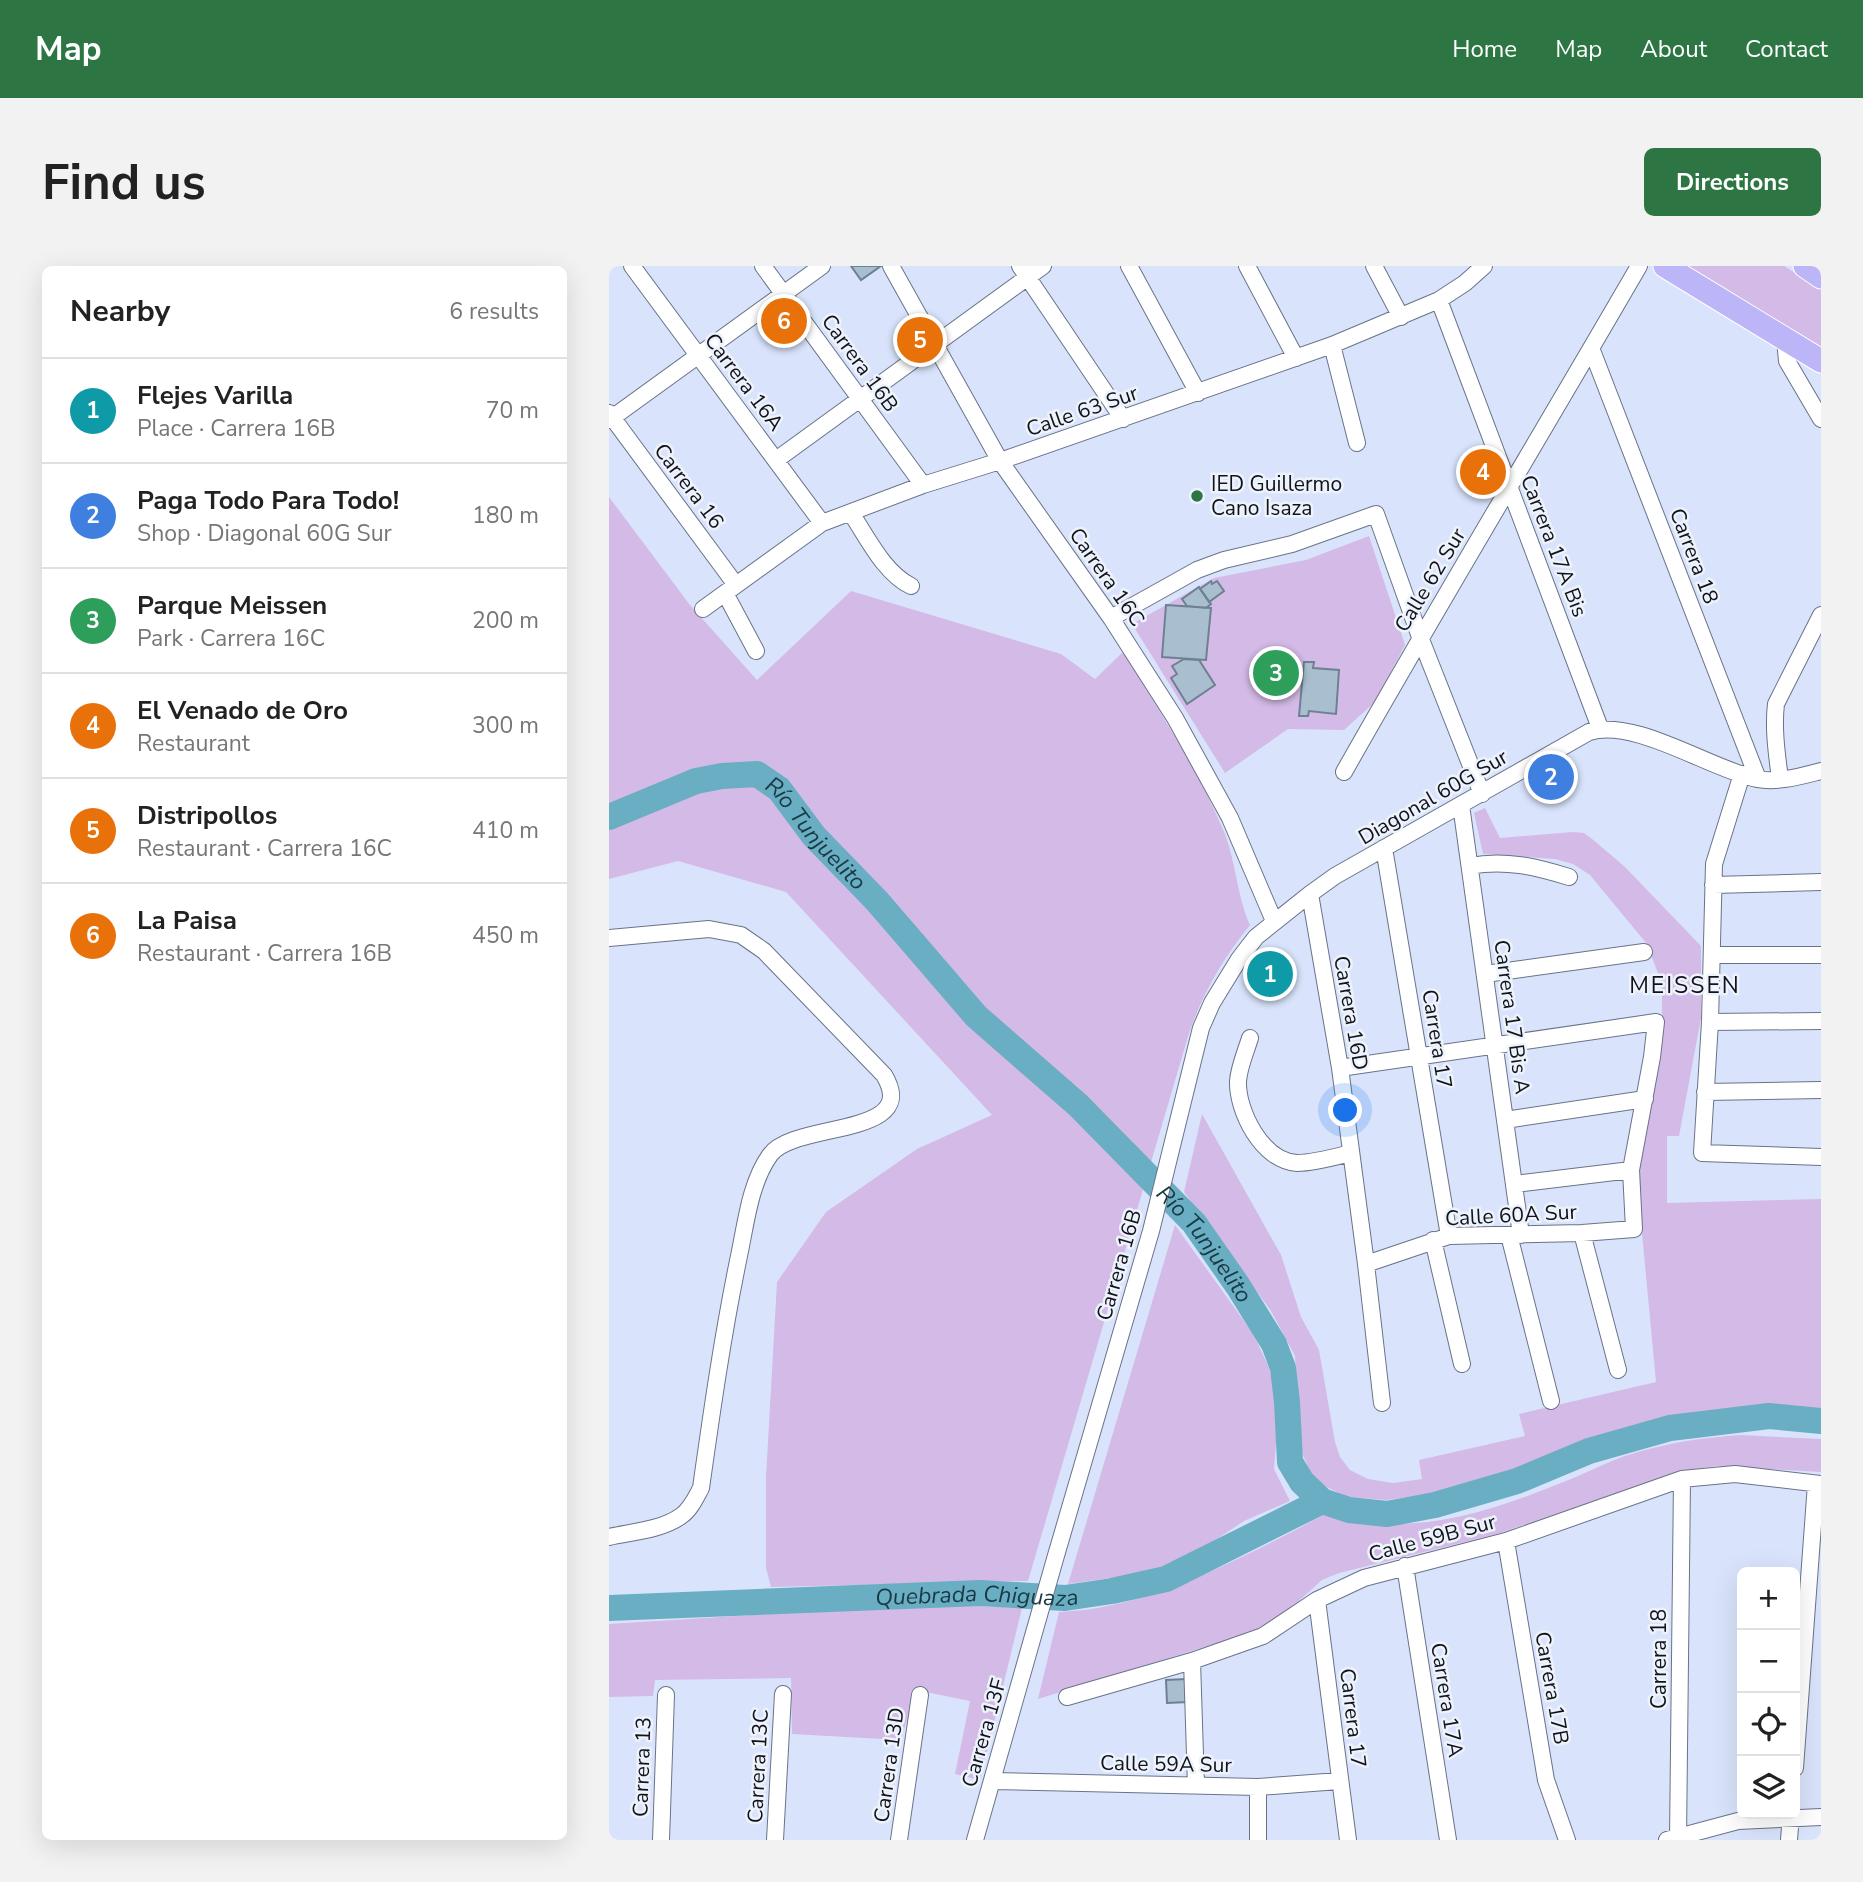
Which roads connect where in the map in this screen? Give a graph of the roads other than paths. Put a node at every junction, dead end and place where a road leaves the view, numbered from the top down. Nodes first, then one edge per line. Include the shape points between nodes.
1 (632, 266) edge
2 (763, 266) edge
3 (822, 266) edge
4 (891, 266) edge
5 (1043, 266) edge
6 (1129, 266) edge
7 (1247, 266) edge
8 (1374, 266) edge
9 (1483, 266) edge
10 (1639, 266) edge
11 (1665, 266) edge
12 (1805, 266) edge
13 (1024, 272) edge
14 (1821, 277) edge
15 (783, 294) junction
16 (1439, 300) junction
17 (1401, 317) junction
18 (1785, 340) junction
19 (935, 345) junction
20 (1332, 345) junction
21 (1591, 348) junction
22 (698, 355) junction
23 (1296, 358) junction
24 (1821, 361) edge
25 (1198, 393) junction
26 (860, 399) junction
27 (610, 417) edge
28 (1123, 419) junction
29 (1821, 419) edge
30 (1357, 443) dead end
31 (776, 460) junction
32 (1000, 461) junction
33 (923, 485) junction
34 (1510, 489) junction
35 (851, 513) junction
36 (822, 523) junction
37 (911, 586) dead end
38 (730, 589) junction
39 (703, 609) dead end
40 (1821, 615) edge
41 (1111, 618) junction
42 (1420, 636) junction
43 (755, 652) dead end
44 (1601, 728) junction
45 (1345, 772) dead end
46 (1821, 772) edge
47 (1750, 776) junction
48 (1780, 779) junction
49 (1482, 794) junction
50 (1461, 805) junction
51 (1384, 848) junction
52 (1470, 866) junction
53 (1570, 877) dead end
54 (1821, 882) edge
55 (1713, 885) junction
56 (1310, 894) junction
57 (1274, 921) junction
58 (609, 938) edge
59 (1644, 952) dead end
60 (1821, 955) edge
61 (1713, 956) junction
62 (1485, 974) junction
63 (1821, 1021) edge
64 (1710, 1022) junction
65 (1249, 1038) dead end
66 (1495, 1046) junction
67 (1418, 1056) junction
68 (1340, 1068) junction
69 (1821, 1090) edge
70 (1705, 1092) junction
71 (1645, 1099) junction
72 (1505, 1121) junction
73 (1352, 1153) junction
74 (1821, 1157) edge
75 (1631, 1170) junction
76 (1515, 1184) junction
77 (1582, 1233) junction
78 (1515, 1235) junction
79 (1441, 1238) junction
80 (1366, 1264) junction
81 (1462, 1364) dead end
82 (1618, 1370) dead end
83 (1551, 1401) dead end
84 (1382, 1403) dead end
85 (1682, 1479) junction
86 (1818, 1484) edge
87 (609, 1537) edge
88 (1506, 1541) junction
89 (1405, 1566) junction
90 (1317, 1600) junction
91 (1033, 1637) joint
92 (1192, 1661) junction
93 (783, 1694) dead end
94 (666, 1695) dead end
95 (920, 1695) dead end
96 (1067, 1697) dead end
97 (1796, 1756) edge
98 (992, 1781) junction
99 (1339, 1781) junction
100 (1196, 1786) junction
101 (1258, 1787) junction
102 (1800, 1816) edge
103 (1821, 1817) edge
104 (1756, 1819) edge
105 (1791, 1819) edge
106 (1675, 1839) edge
107 (661, 1840) edge
108 (775, 1840) edge
109 (899, 1840) edge
110 (975, 1840) edge
111 (1258, 1840) edge
112 (1347, 1840) edge
113 (1448, 1840) edge
114 (1567, 1840) edge
115 (1789, 1840) edge

1 - 22 street, Carrera 16A
2 - 15 street, Carrera 16B
3 - 15 street
4 - 19 street, Carrera 16C
5 - 13 street
6 - 25 street
7 - 23 street
8 - 17 street
9 - 16 street, Calle 63 Sur
10 - 21 street, Calle 62 Sur
11 - 18 highway
12 - 14 highway
13 - 19 street
13 - 28 street
15 - 22 street
15 - 26 street, Carrera 16B
16 - 17 street, Calle 63 Sur
16 - 34 street, Carrera 17A Bis
17 - 20 street, Calle 63 Sur
18 - 24 highway
18 - 29 street via 1787,361
19 - 26 street
19 - 32 street, Carrera 16C
20 - 23 street, Calle 63 Sur
20 - 30 street
21 - 34 street, Calle 62 Sur
21 - 47 street, Carrera 18
22 - 27 street
22 - 31 street, Carrera 16A
23 - 25 street, Calle 63 Sur
25 - 28 street, Calle 63 Sur
26 - 31 street
26 - 33 street, Carrera 16B
27 - 38 street, Carrera 16
28 - 32 street, Calle 63 Sur
31 - 36 street, Carrera 16A
32 - 33 street, Calle 63 Sur
32 - 41 street, Carrera 16C
33 - 35 street, Calle 63 Sur
34 - 42 street, Calle 62 Sur
34 - 44 street, Carrera 17A Bis
35 - 36 street, Calle 63 Sur
35 - 37 street via 891,572
36 - 38 street, Calle 63 Sur
38 - 39 street, Calle 63 Sur
38 - 43 street, Carrera 16
40 - 48 street via 1776,704
41 - 42 street via 1197,570 1292,544 1376,514
41 - 57 street, Carrera 16C via 1175,718 1230,818
42 - 45 street, Calle 62 Sur
42 - 49 street
44 - 47 street via 1636,734
44 - 49 street, Diagonal 60G Sur via 1578,736
46 - 48 street
47 - 48 street
47 - 55 street via 1715,856
49 - 50 street, Diagonal 60G Sur
50 - 51 street, Diagonal 60G Sur
50 - 52 street, Carrera 17 Bis A
51 - 56 street, Diagonal 60G Sur
51 - 67 street, Carrera 17
52 - 53 street via 1513,863
52 - 62 street, Carrera 17 Bis A
54 - 55 street
55 - 61 street
56 - 57 street, Diagonal 60G Sur
56 - 68 street, Carrera 16D
57 - 91 street, Carrera 16B via 1239,959 1201,1028 1151,1231
58 - 87 street via 709,929 741,935 764,951 884,1075 892,1098 873,1120 803,1136 772,1152 750,1204 723,1332 701,1488 681,1516
59 - 62 street
60 - 61 street
61 - 64 street
62 - 66 street, Carrera 17 Bis A
63 - 64 street
64 - 70 street
65 - 73 street via 1238,1079 1241,1108 1268,1148 1297,1163
66 - 67 street
66 - 71 street via 1656,1023
66 - 72 street, Carrera 17 Bis A
67 - 68 street
67 - 79 street, Carrera 17
68 - 73 street, Carrera 16D
69 - 70 street
70 - 74 street via 1702,1153
71 - 72 street
71 - 75 street
72 - 76 street, Carrera 17 Bis A
73 - 80 street, Carrera 16D
75 - 76 street
75 - 77 street, Calle 60A Sur via 1634,1229
76 - 78 street, Carrera 17 Bis A
77 - 78 street, Calle 60A Sur
77 - 82 street
78 - 79 street, Calle 60A Sur
78 - 83 street, Carrera 17 Bis A
79 - 80 street, Calle 60A Sur
79 - 81 street, Carrera 17
80 - 84 street
85 - 86 street, Calle 59B Sur via 1735,1474
85 - 88 street, Calle 59B Sur
85 - 106 street, Carrera 18
86 - 97 street
88 - 89 street, Calle 59B Sur
88 - 114 street, Carrera 17B via 1546,1780
89 - 90 street, Calle 59B Sur via 1364,1578
89 - 113 street, Carrera 17A
90 - 92 street, Calle 59B Sur via 1263,1636
90 - 99 street, Carrera 17
91 - 98 street, Carrera 13F
92 - 96 street, Calle 59B Sur
92 - 100 street
93 - 108 street, Carrera 13C
94 - 107 street, Carrera 13
95 - 109 street, Carrera 13D
98 - 100 street, Calle 59A Sur
98 - 110 street, Carrera 13F
99 - 101 street, Calle 59A Sur
99 - 112 street, Carrera 17
100 - 101 street, Calle 59A Sur
101 - 111 street
102 - 103 street
104 - 106 street
105 - 115 street

